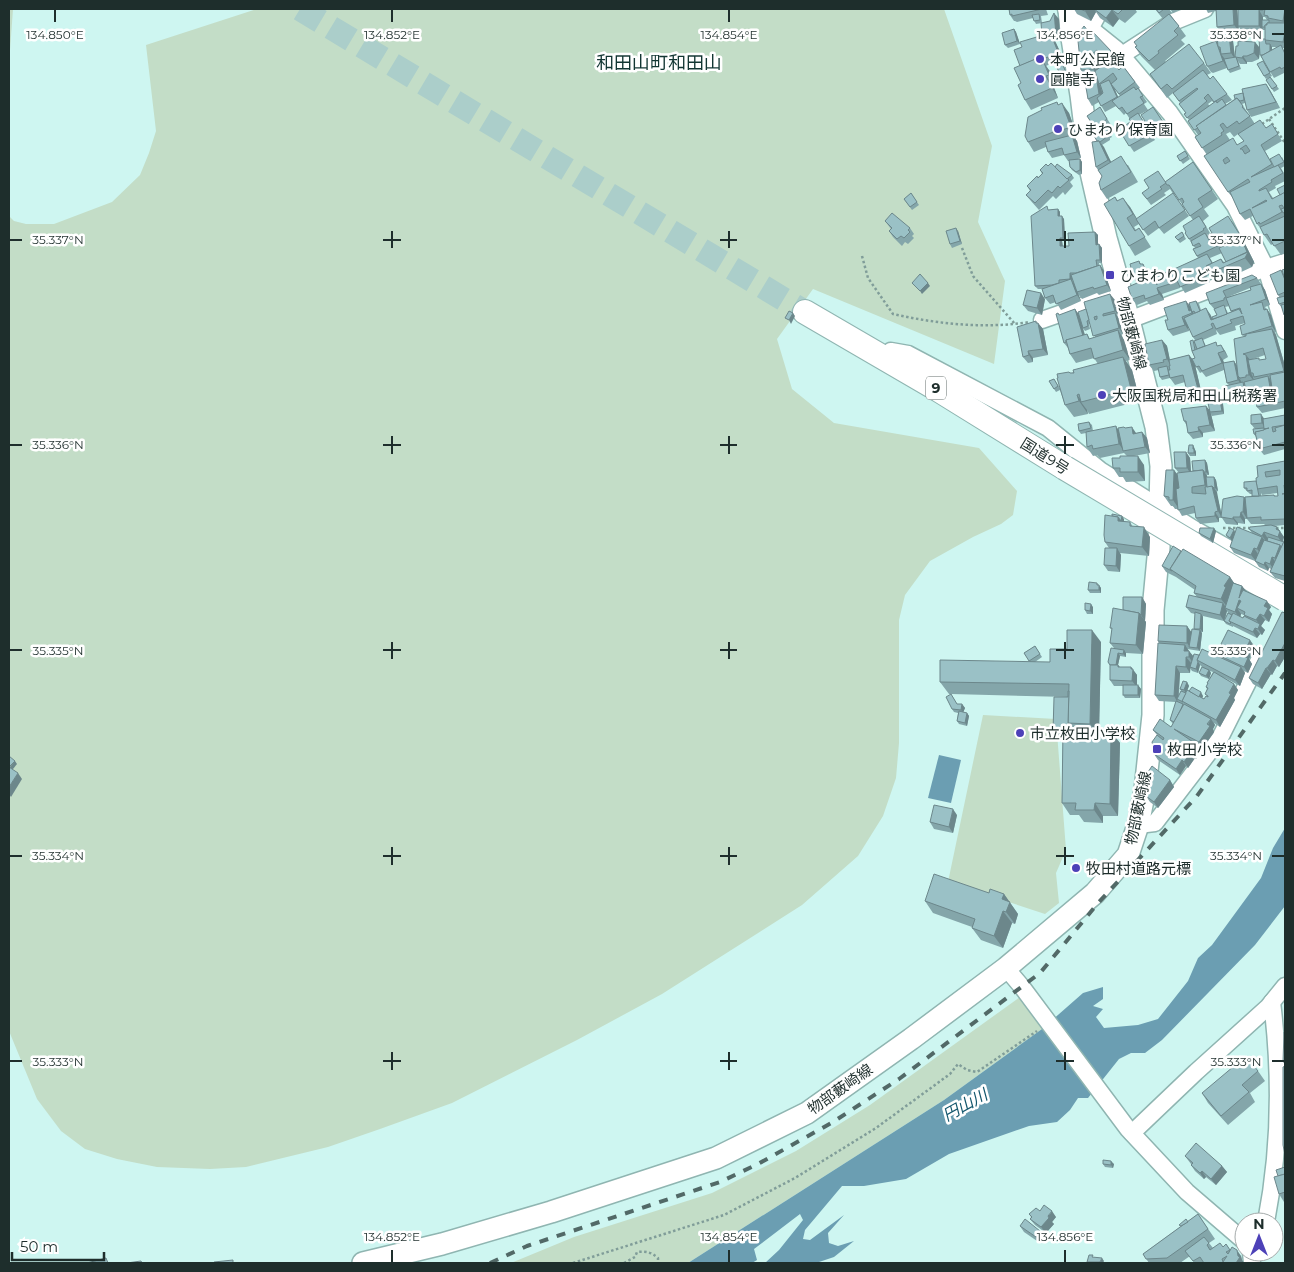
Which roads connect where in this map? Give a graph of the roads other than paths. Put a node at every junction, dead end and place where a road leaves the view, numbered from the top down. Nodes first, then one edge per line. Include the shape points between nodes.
1 (1101, 9) edge
2 (1205, 9) edge
3 (1068, 10) edge
4 (1090, 29) junction
5 (1122, 56) junction
6 (1285, 262) edge
7 (1266, 268) junction
8 (1121, 292) junction
9 (805, 312) tunnel mouth
10 (1042, 320) road end
11 (1129, 320) junction
12 (1285, 332) edge
13 (886, 360) junction
14 (1160, 507) junction
15 (1285, 580) edge
16 (1284, 609) edge
17 (1268, 643) edge
18 (1138, 825) junction
19 (1006, 968) junction
20 (1285, 986) edge
21 (1272, 1002) junction
22 (1130, 1131) junction
23 (1268, 1212) edge
24 (1234, 1232) edge
25 (363, 1263) edge

1 - 4 street
2 - 5 street via 1173,22
3 - 4 street
3 - 8 main road, 物部藪崎線 via 1090,168
4 - 5 street
5 - 7 street via 1170,113 1235,206
6 - 7 street
7 - 11 street
7 - 12 street
8 - 10 street
8 - 11 main road, 物部藪崎線
9 - 13 highway, 国道9号 / 9
11 - 14 main road, 物部藪崎線 via 1156,427 1161,466
13 - 14 street via 891,351 908,354 1048,428 1100,470
13 - 16 highway, 国道9号 / 9, bridge via 1065,468
14 - 15 street
14 - 18 main road, 物部藪崎線 via 1153,610 1153,715
17 - 18 street via 1220,738 1155,823
18 - 19 main road, 物部藪崎線 via 1128,855 1095,893
19 - 22 street
19 - 25 main road, 物部藪崎線 via 807,1113 716,1158 496,1228
20 - 21 street
21 - 22 street
21 - 23 street via 1276,1033 1277,1128
22 - 24 street via 1187,1192

